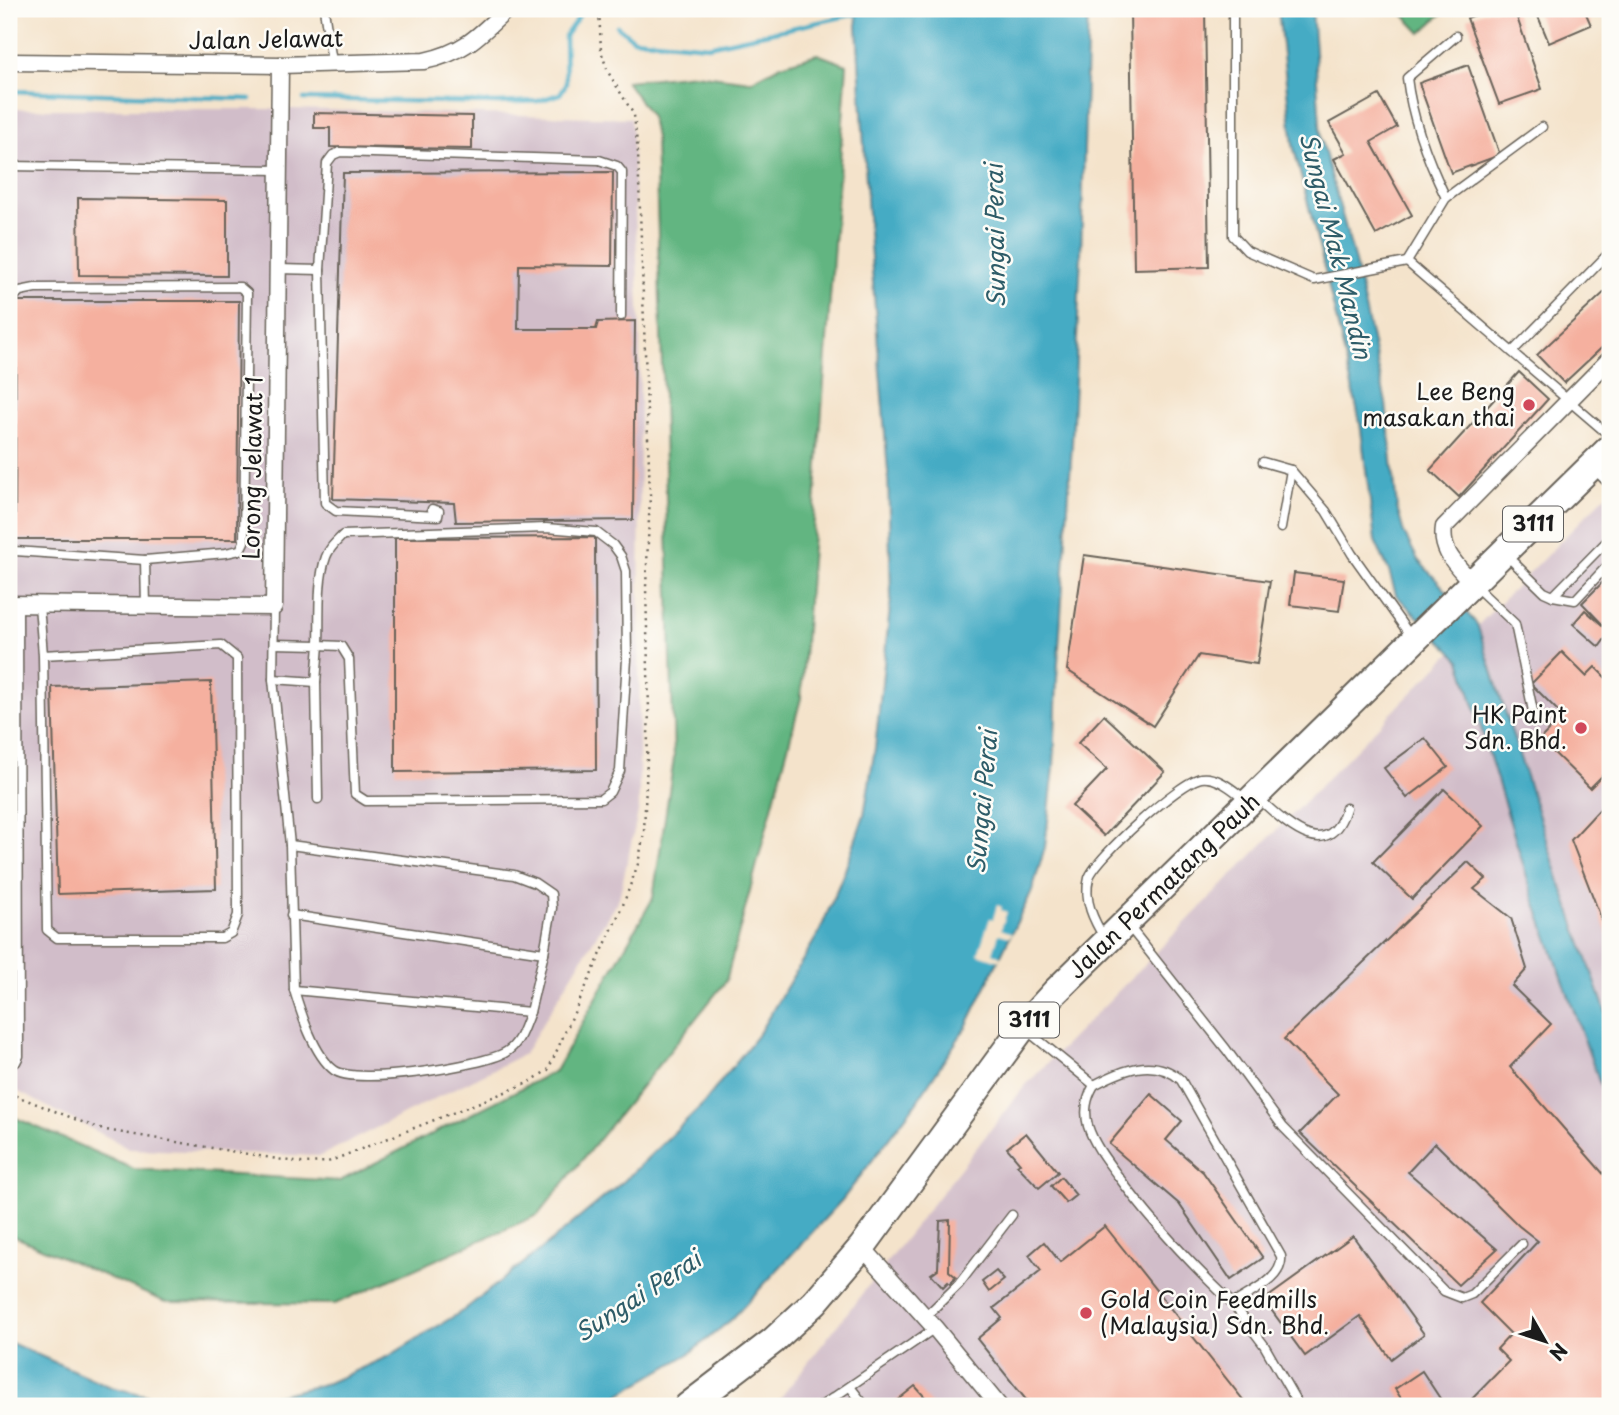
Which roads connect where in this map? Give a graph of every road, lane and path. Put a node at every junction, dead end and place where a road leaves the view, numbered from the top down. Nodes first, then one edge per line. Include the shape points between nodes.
1 (324, 9) edge
2 (507, 9) edge
3 (599, 9) edge
4 (1233, 9) edge
5 (1456, 36) dead end
6 (9, 62) edge
7 (332, 62) junction
8 (280, 65) junction
9 (1542, 127) dead end
10 (9, 166) edge
11 (279, 170) junction
12 (1446, 198) junction
13 (1610, 251) edge
14 (1407, 262) junction
15 (278, 269) junction
16 (320, 270) junction
17 (9, 302) edge
18 (621, 316) dead end
19 (1512, 352) junction
20 (1610, 359) edge
21 (1569, 400) junction
22 (1610, 436) edge
23 (1263, 461) dead end
24 (1604, 467) edge
25 (1291, 470) junction
26 (432, 509) dead end
27 (1281, 528) dead end
28 (1610, 538) edge
29 (1602, 546) junction
30 (9, 548) edge
31 (1503, 553) junction
32 (1610, 554) edge
33 (145, 560) junction
34 (1610, 563) edge
35 (1464, 591) junction
36 (1553, 596) junction
37 (13, 604) edge
38 (39, 605) junction
39 (146, 606) junction
40 (274, 607) junction
41 (1417, 638) junction
42 (274, 644) junction
43 (319, 645) junction
44 (44, 654) junction
45 (273, 679) junction
46 (316, 682) junction
47 (1535, 721) dead end
48 (318, 799) dead end
49 (1254, 800) junction
50 (1346, 808) dead end
51 (290, 845) junction
52 (291, 915) junction
53 (1126, 923) junction
54 (1107, 941) junction
55 (544, 953) junction
56 (294, 990) junction
57 (530, 1012) junction
58 (1023, 1027) junction
59 (9, 1066) edge
60 (1094, 1085) junction
61 (9, 1093) edge
62 (1013, 1215) dead end
63 (1522, 1244) dead end
64 (862, 1247) junction
65 (1233, 1304) junction
66 (930, 1322) junction
67 (851, 1388) junction
68 (688, 1406) edge
69 (821, 1406) edge
70 (864, 1406) edge
71 (999, 1406) edge
72 (1299, 1406) edge

1 - 7 lane
2 - 7 street, Jalan Jelawat via 446,57
3 - 61 path via 601,51 607,72 634,115 638,152 650,495 644,833 623,905 548,1070 528,1083 328,1162 301,1163 100,1129
4 - 14 lane via 1233,236 1247,251 1314,280
5 - 12 lane via 1408,78 1410,101
6 - 8 street, Jalan Jelawat
7 - 8 street, Jalan Jelawat
8 - 11 street, Lorong Jelawat 1
9 - 12 lane
10 - 11 lane
11 - 15 street, Lorong Jelawat 1
12 - 14 lane
13 - 19 lane
14 - 19 lane
15 - 16 lane
15 - 40 street, Lorong Jelawat 1
16 - 18 lane via 327,163 340,152 599,160 622,172
16 - 26 lane via 325,503 336,511 438,516 439,511
17 - 33 lane via 20,291 34,288 240,287 247,293 244,542 240,550 226,553
19 - 21 lane
20 - 21 street
21 - 22 lane
21 - 35 street via 1444,527 1447,554
23 - 25 lane
24 - 31 main road, Jalan Permatang Pauh / 3111
25 - 27 lane
25 - 41 lane
28 - 29 lane
29 - 32 lane
29 - 36 lane
30 - 33 lane
31 - 35 main road, Jalan Permatang Pauh / 3111
31 - 36 lane
33 - 39 lane
34 - 36 lane via 1580,600
35 - 41 main road, Jalan Permatang Pauh / 3111
35 - 47 lane via 1515,624
37 - 38 street
37 - 59 lane via 19,1056
38 - 39 street
38 - 44 lane
39 - 40 street
40 - 42 lane
41 - 49 main road, Jalan Permatang Pauh / 3111
42 - 43 lane
42 - 45 lane
43 - 43 lane via 325,558 343,535 546,528 596,532 613,545 626,571 628,659 616,782 601,799 360,799 355,794 349,659 341,646
43 - 46 lane
44 - 44 lane via 47,930 57,938 222,938 231,933 238,915 237,658 221,645
45 - 46 lane
45 - 51 lane
46 - 48 lane
49 - 50 lane via 1293,829 1313,836 1328,834
49 - 53 main road, Jalan Permatang Pauh / 3111
49 - 54 lane via 1219,781 1199,779 1181,788 1110,849 1088,880 1090,913
51 - 52 lane
51 - 55 lane via 514,875 535,883 551,894
52 - 55 lane
52 - 56 lane
53 - 54 main road, Jalan Permatang Pauh / 3111
53 - 63 lane via 1283,1127 1444,1291 1462,1298 1472,1294
54 - 58 main road, Jalan Permatang Pauh / 3111
55 - 57 lane
56 - 57 lane
56 - 57 lane via 322,1058 340,1074 351,1076 453,1069 494,1058 516,1045
58 - 60 lane
58 - 64 main road, Jalan Permatang Pauh / 3111
60 - 65 lane via 1085,1111 1100,1151 1167,1238
60 - 65 lane via 1119,1071 1155,1067 1181,1080 1281,1256 1275,1276
62 - 66 lane
64 - 66 street
64 - 68 main road, Jalan Permatang Pauh / 3111 via 773,1341
65 - 72 lane via 1264,1345
66 - 67 lane
66 - 71 street
67 - 69 lane
67 - 70 lane

